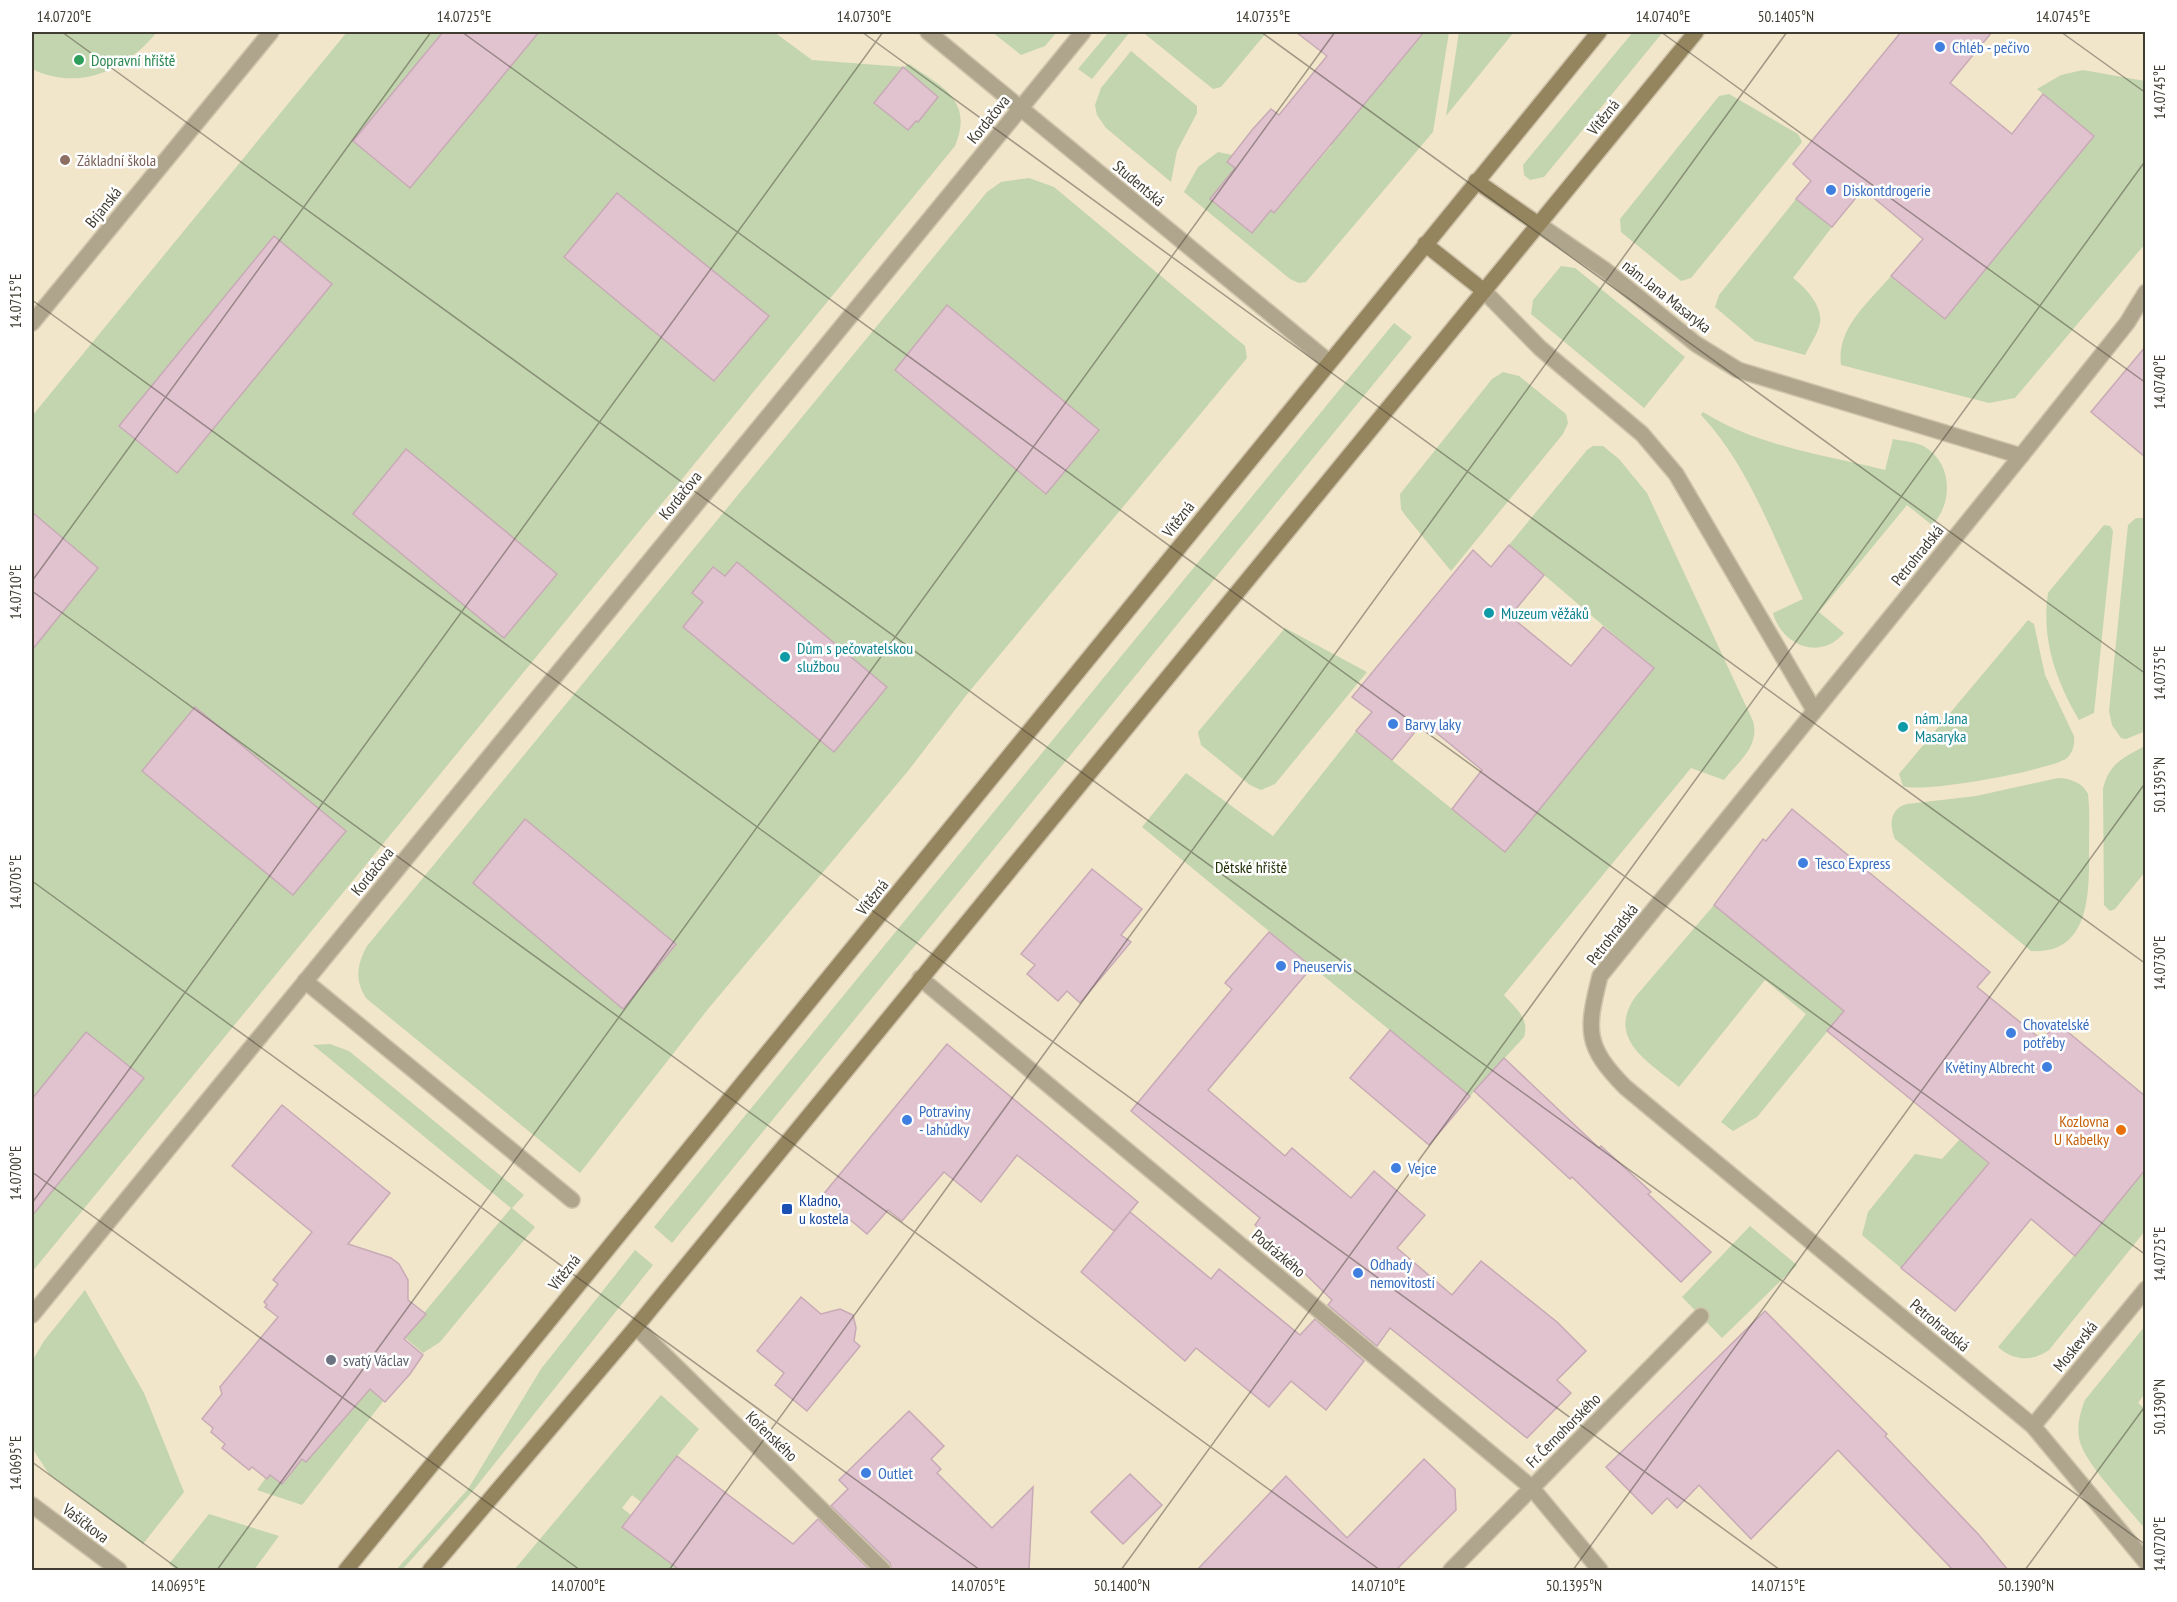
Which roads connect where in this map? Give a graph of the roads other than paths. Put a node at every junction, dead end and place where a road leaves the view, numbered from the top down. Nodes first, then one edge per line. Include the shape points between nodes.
1 (271, 32) edge
2 (928, 32) edge
3 (1083, 32) edge
4 (1599, 32) edge
5 (1696, 32) edge
6 (1021, 108) junction
7 (1476, 181) junction
8 (1538, 224) junction
9 (1425, 244) junction
10 (1484, 291) junction
11 (2145, 292) edge
12 (32, 323) edge
13 (1329, 362) junction
14 (2021, 456) junction
15 (1814, 710) junction
16 (920, 978) junction
17 (305, 981) junction
18 (572, 1200) dead end
19 (2145, 1289) edge
20 (32, 1315) edge
21 (1701, 1316) dead end
22 (636, 1327) junction
23 (2033, 1426) junction
24 (1532, 1487) junction
25 (32, 1505) edge
26 (2145, 1562) edge
27 (119, 1570) edge
28 (346, 1570) edge
29 (430, 1570) edge
30 (883, 1570) edge
31 (1451, 1570) edge
32 (1600, 1570) edge

1 - 12 street, Brjanská
2 - 6 street, Studentská
3 - 6 street, Kordačova
4 - 7 main road, Vítězná
5 - 8 main road, Vítězná
6 - 13 street, Studentská
6 - 17 street, Kordačova
7 - 8 main road
7 - 9 main road, Vítězná
8 - 10 main road, Vítězná
8 - 14 street, nám. Jana Masaryka via 1605,270 1696,344 1738,370
9 - 10 main road
9 - 13 main road, Vítězná
10 - 15 street via 1540,348 1642,434 1676,474
10 - 16 main road, Vítězná
11 - 14 street, Petrohradská via 2127,323
13 - 28 main road, Vítězná
14 - 15 street, Petrohradská
15 - 23 street, Petrohradská via 1600,976 1590,1015 1592,1044 1604,1066 1626,1088
16 - 22 main road, Vítězná
16 - 24 street, Podrázkého
17 - 18 street
17 - 20 street, Kordačova
19 - 23 street, Moskevská
21 - 24 street, Fr. Černohorského
22 - 29 main road, Vítězná
22 - 30 street, Kořenského
23 - 26 street, Petrohradská
24 - 31 street, Fr. Černohorského
24 - 32 street, Podrázkého
25 - 27 street, Vašíčkova

